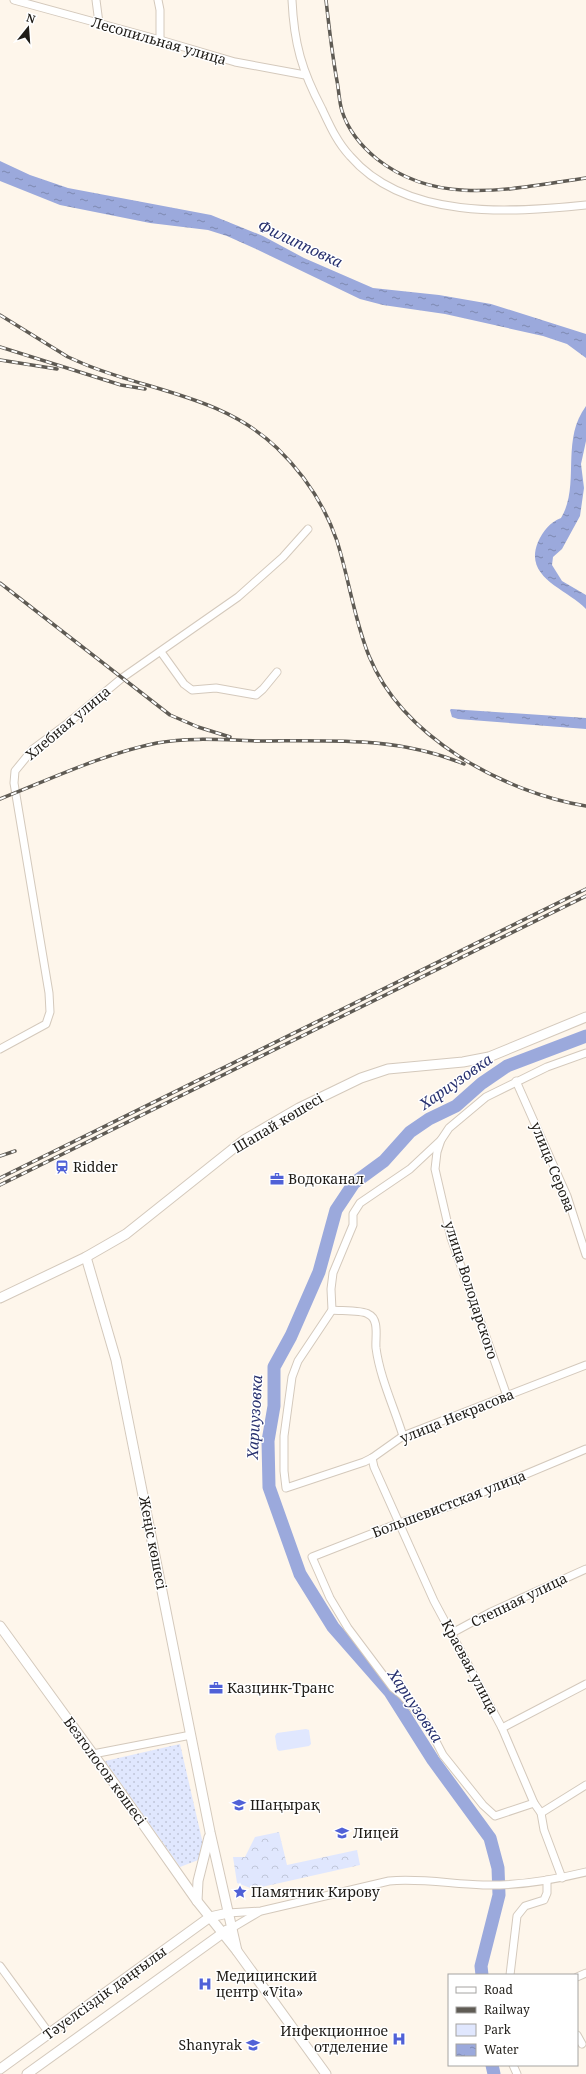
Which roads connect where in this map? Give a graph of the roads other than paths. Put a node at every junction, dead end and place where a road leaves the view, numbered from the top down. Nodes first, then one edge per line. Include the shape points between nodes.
1 (14, 0) edge
2 (96, 0) edge
3 (158, 0) edge
4 (292, 0) edge
5 (99, 23) junction
6 (160, 40) junction
7 (305, 76) junction
8 (586, 205) edge
9 (308, 529) dead end
10 (161, 652) junction
11 (277, 672) dead end
12 (586, 1017) edge
13 (0, 1049) edge
14 (586, 1053) edge
15 (516, 1081) junction
16 (441, 1140) junction
17 (586, 1255) edge
18 (86, 1257) junction
19 (0, 1298) edge
20 (332, 1310) junction
21 (586, 1365) edge
22 (507, 1396) junction
23 (403, 1436) junction
24 (586, 1449) edge
25 (372, 1458) junction
26 (399, 1523) junction
27 (586, 1568) edge
28 (0, 1626) edge
29 (452, 1633) junction
30 (586, 1684) edge
31 (502, 1728) junction
32 (191, 1736) junction
33 (93, 1754) junction
34 (586, 1785) edge
35 (534, 1803) junction
36 (541, 1813) junction
37 (210, 1832) junction
38 (586, 1872) edge
39 (562, 1878) junction
40 (547, 1880) junction
41 (197, 1901) junction
42 (261, 1911) junction
43 (228, 1913) junction
44 (210, 1917) junction
45 (232, 1928) junction
46 (223, 1933) junction
47 (237, 1951) junction
48 (0, 1966) edge
49 (510, 1974) edge
50 (49, 2033) junction
51 (578, 2037) edge
52 (582, 2044) dead end
53 (0, 2069) edge
54 (27, 2074) edge
55 (326, 2074) edge

1 - 5 street, Лесопильная улица
2 - 5 street
3 - 6 street
4 - 7 street via 296,44
5 - 6 street, Лесопильная улица
6 - 7 street, Лесопильная улица via 235,62
7 - 8 street via 333,133 350,156 377,179 403,194 463,208 502,211
9 - 10 street, Хлебная улица via 283,557 238,596
10 - 11 street via 184,684 192,690 216,688 256,695
10 - 13 street, Хлебная улица via 122,678 33,749 15,771 14,783 50,1012 46,1024
12 - 18 street, Шапай көшесі via 489,1057 388,1069 361,1078 299,1108 244,1140 126,1234
14 - 15 street, улица Володарского
15 - 16 street, улица Володарского via 486,1097 449,1128
15 - 17 street, улица Серова via 567,1196
16 - 20 street via 410,1169 360,1203 353,1214 354,1224 333,1273
16 - 22 street, улица Володарского via 435,1169 451,1238
18 - 19 street, Шапай көшесі
18 - 32 street, Жеңіс көшесі via 116,1360
20 - 23 street via 368,1313 373,1318 382,1373
20 - 25 street, улица Некрасова via 298,1361 292,1377 284,1436 286,1488
21 - 22 street, улица Некрасова
22 - 23 street, улица Некрасова
23 - 25 street, улица Некрасова
24 - 26 street, Большевистская улица via 450,1506
25 - 26 street, Краевая улица
26 - 29 street, Краевая улица via 434,1601
26 - 35 street, Большевистская улица via 312,1557 330,1598 348,1628 393,1688 427,1724 444,1755 487,1809 495,1816
27 - 29 street, Степная улица
28 - 33 street, Безголосов көшесі
29 - 31 street, Краевая улица
30 - 31 street
31 - 35 street, Краевая улица
32 - 33 street
32 - 37 street, Жеңіс көшесі
33 - 41 street, Безголосов көшесі
34 - 36 street
35 - 36 street, Краевая улица
36 - 39 street, Краевая улица via 544,1830
37 - 41 street, Жеңіс көшесі via 198,1881
37 - 43 street, Жеңіс көшесі
38 - 39 street
39 - 40 street
40 - 42 street via 483,1885 409,1879 389,1881
40 - 49 street via 544,1900 525,1906 517,1916
41 - 44 street, Безголосов көшесі
42 - 43 street
42 - 45 street
43 - 44 street
43 - 45 street, Жеңіс көшесі
44 - 46 street, Безголосов көшесі
44 - 50 street, Тәуелсіздік даңғылы
45 - 46 street, Тәуелсіздік даңғылы
45 - 47 street, Жеңіс көшесі
46 - 47 street, Безголосов көшесі
46 - 54 street, Тәуелсіздік даңғылы
47 - 55 street
48 - 50 street
50 - 53 street, Тәуелсіздік даңғылы
51 - 52 street

